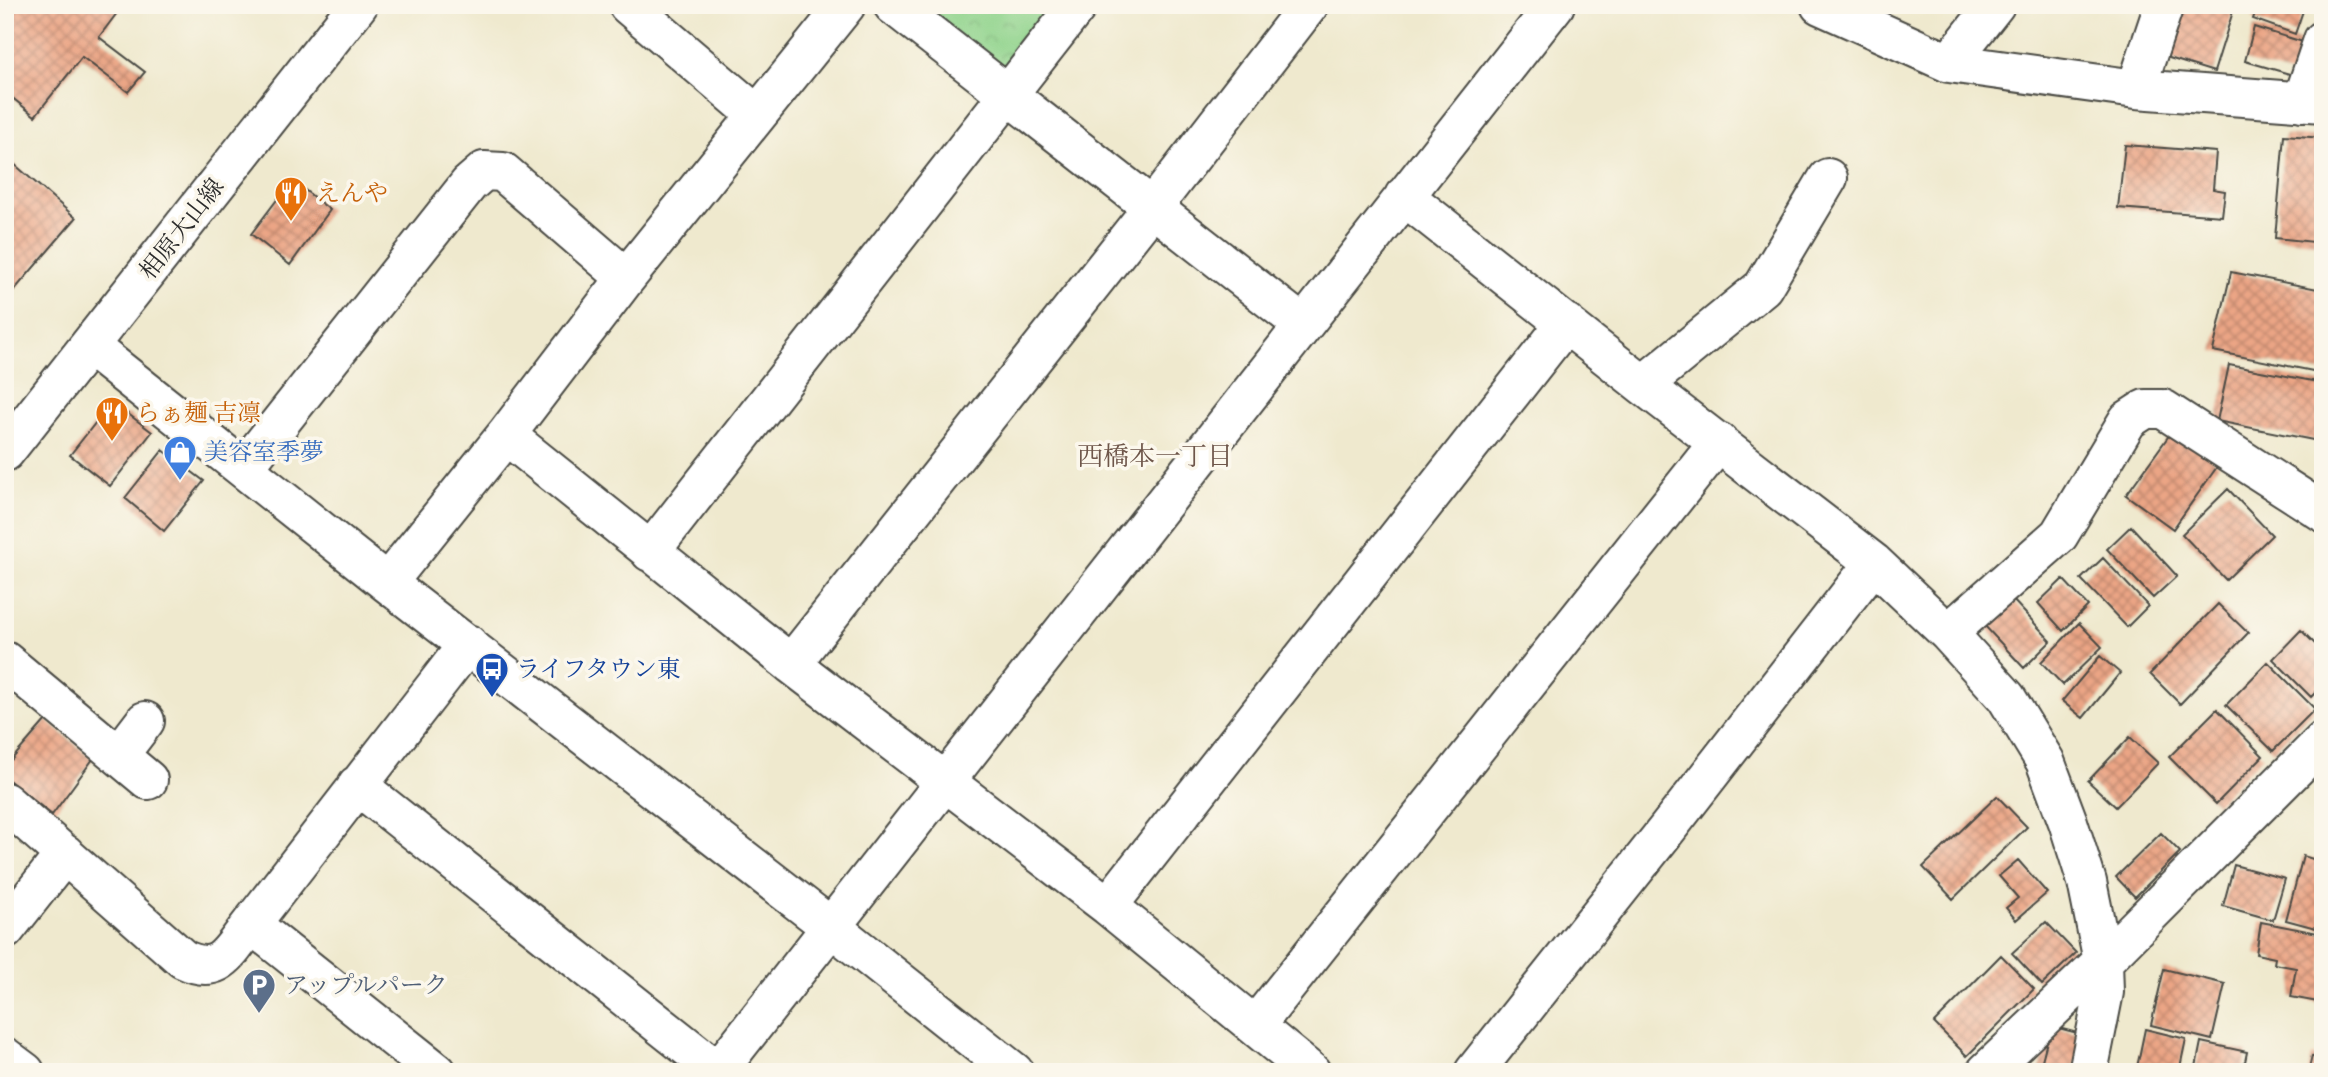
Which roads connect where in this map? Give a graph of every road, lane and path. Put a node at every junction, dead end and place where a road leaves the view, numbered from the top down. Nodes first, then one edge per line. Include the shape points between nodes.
1 (358, 5) edge
2 (628, 5) edge
3 (846, 5) edge
4 (892, 5) edge
5 (1078, 5) edge
6 (1309, 5) edge
7 (1555, 5) edge
8 (1820, 5) edge
9 (1995, 5) edge
10 (2164, 5) edge
11 (2323, 40) edge
12 (1949, 63) junction
13 (2136, 89) junction
14 (1008, 94) junction
15 (2313, 102) edge
16 (757, 115) junction
17 (1828, 178) dead end
18 (1404, 196) junction
19 (1152, 208) junction
20 (626, 278) junction
21 (1566, 323) junction
22 (1303, 325) junction
23 (89, 346) junction
24 (1643, 385) junction
25 (506, 435) junction
26 (1719, 442) junction
27 (5, 452) edge
28 (244, 468) junction
29 (2323, 512) edge
30 (650, 552) junction
31 (1874, 563) junction
32 (387, 583) junction
33 (1948, 634) junction
34 (468, 644) junction
35 (5, 661) edge
36 (791, 664) junction
37 (145, 721) dead end
38 (2323, 741) edge
39 (118, 755) junction
40 (148, 780) dead end
41 (946, 782) junction
42 (357, 785) junction
43 (5, 802) edge
44 (65, 853) junction
45 (1108, 906) junction
46 (251, 924) junction
47 (831, 927) junction
48 (5, 930) edge
49 (2103, 961) junction
50 (1255, 1026) junction
51 (5, 1057) edge
52 (718, 1071) edge
53 (24, 1072) edge
54 (437, 1072) edge
55 (1014, 1072) edge
56 (1311, 1072) edge
57 (1474, 1072) edge
58 (1986, 1072) edge
59 (2088, 1072) edge

1 - 23 street, 相原大山線
2 - 16 street
3 - 16 street
4 - 14 street
5 - 14 street
6 - 19 street
7 - 18 street
8 - 12 street
9 - 12 street
10 - 13 street
11 - 15 street
12 - 13 street
13 - 15 street
14 - 19 street
14 - 30 street
16 - 20 street
17 - 24 street via 1763,287
18 - 21 street
18 - 22 street
19 - 22 street
19 - 36 street
20 - 25 street
20 - 28 street via 503,172 484,171 468,184
21 - 24 street
21 - 45 street
22 - 41 street
23 - 27 street, 相原大山線
23 - 28 street
24 - 26 street
25 - 30 street
25 - 32 street
26 - 31 street
26 - 50 street
28 - 32 street
29 - 33 street via 2163,409 2145,409 2128,420 2059,535
30 - 36 street
31 - 33 street
31 - 57 street
32 - 34 street
33 - 49 street via 2006,697 2045,761 2087,882
34 - 42 street
34 - 47 street
35 - 39 street
36 - 41 street
37 - 39 street
38 - 49 street
39 - 40 street
41 - 45 street
41 - 47 street
42 - 46 street
42 - 52 street
43 - 44 street
44 - 46 street via 183,959 196,965 220,963
44 - 48 street
45 - 50 street
46 - 54 street
47 - 52 street
47 - 55 street
49 - 58 street
49 - 59 street via 2104,992
50 - 56 street
51 - 53 street

